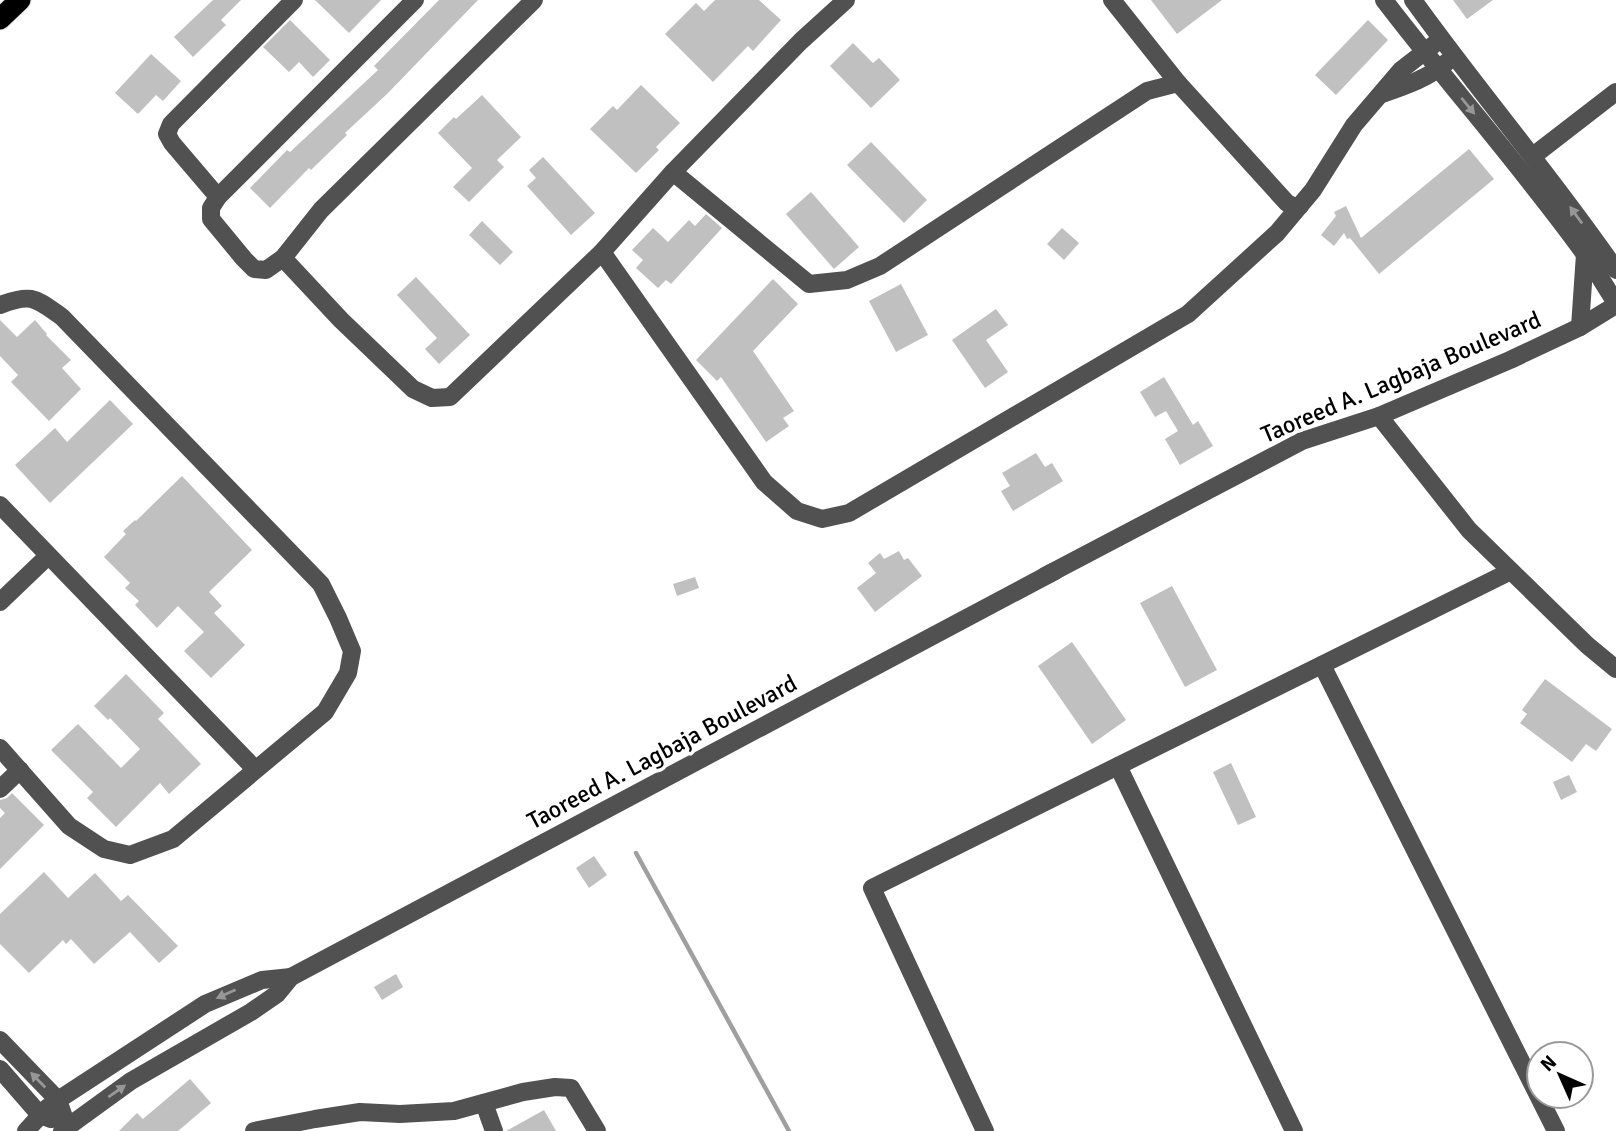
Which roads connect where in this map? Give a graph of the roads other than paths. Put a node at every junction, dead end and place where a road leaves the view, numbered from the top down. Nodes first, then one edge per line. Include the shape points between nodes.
1 (294, 0) edge
2 (415, 0) edge
3 (534, 0) edge
4 (846, 0) edge
5 (1112, 0) edge
6 (1384, 0) edge
7 (1413, 0) edge
8 (19, 1) edge
9 (0, 19) edge
10 (1441, 39) junction
11 (1425, 54) junction
12 (1455, 55) junction
13 (1438, 70) junction
14 (1178, 83) junction
15 (1616, 92) edge
16 (1381, 95) junction
17 (1533, 156) junction
18 (673, 172) junction
19 (218, 197) junction
20 (1300, 206) junction
21 (601, 252) junction
22 (1585, 254) junction
23 (284, 258) junction
24 (1613, 262) edge
25 (1616, 304) edge
26 (0, 305) edge
27 (1580, 327) junction
28 (1379, 416) junction
29 (0, 505) edge
30 (48, 556) junction
31 (1055, 571) junction
32 (1511, 571) junction
33 (0, 602) edge
34 (916, 644) dead end
35 (1322, 665) junction
36 (1616, 668) edge
37 (0, 748) edge
38 (1118, 766) junction
39 (255, 769) junction
40 (20, 771) junction
41 (0, 789) edge
42 (292, 977) junction
43 (0, 1040) edge
44 (0, 1069) edge
45 (58, 1100) junction
46 (484, 1103) junction
47 (40, 1115) junction
48 (64, 1128) edge
49 (26, 1131) edge
50 (254, 1131) edge
51 (494, 1131) edge
52 (597, 1131) edge
53 (985, 1131) edge
54 (1294, 1131) edge
55 (1556, 1131) edge

1 - 19 street via 171,124 167,134
2 - 19 street
3 - 23 street via 321,210
4 - 18 street
5 - 14 street
6 - 11 street
7 - 10 street
8 - 9 highway
10 - 11 street
10 - 12 street
11 - 13 street
11 - 16 street via 1401,70
12 - 13 street
12 - 17 street
13 - 16 street
13 -> 22 street
14 - 18 street via 1147,91 880,267 847,280 809,284
14 - 20 street via 1287,203
15 - 17 street
16 - 20 street via 1354,125
24 -> 17 street
18 - 21 street
19 - 23 street via 211,219 254,269 266,270
20 - 21 street via 1188,314 849,513 822,519 796,511 764,482
21 - 23 street via 450,397 432,398 413,389
22 - 25 street
22 - 27 street
25 - 27 street, Taoreed A. Lagbaja Boulevard
26 - 39 street via 19,298 38,300 62,317 321,584 352,651 348,673 325,712
27 - 28 street, Taoreed A. Lagbaja Boulevard
28 - 31 street, Taoreed A. Lagbaja Boulevard via 1302,441
28 - 32 street via 1469,530
29 - 30 street
30 - 33 street
30 - 39 street
31 - 34 street, Taoreed A. Lagbaja Boulevard
31 - 42 street, Taoreed A. Lagbaja Boulevard
32 - 35 street
32 - 36 street
35 - 38 street
35 - 55 street
37 - 40 street
38 - 53 street via 872,888
38 - 54 street
39 - 40 street via 173,839 130,855 104,849 69,826
40 - 41 street
42 -> 45 street, Taoreed A. Lagbaja Boulevard via 262,980 205,1004
48 -> 42 street, Taoreed A. Lagbaja Boulevard via 131,1081 251,1013
45 -> 43 street
44 - 47 street
45 - 47 street, Taoreed A. Lagbaja Boulevard
45 - 48 street
46 - 50 street via 454,1111 360,1112
46 - 51 street
46 - 52 street via 523,1092 570,1088
47 - 48 street
47 - 49 street, Taoreed A. Lagbaja Boulevard

